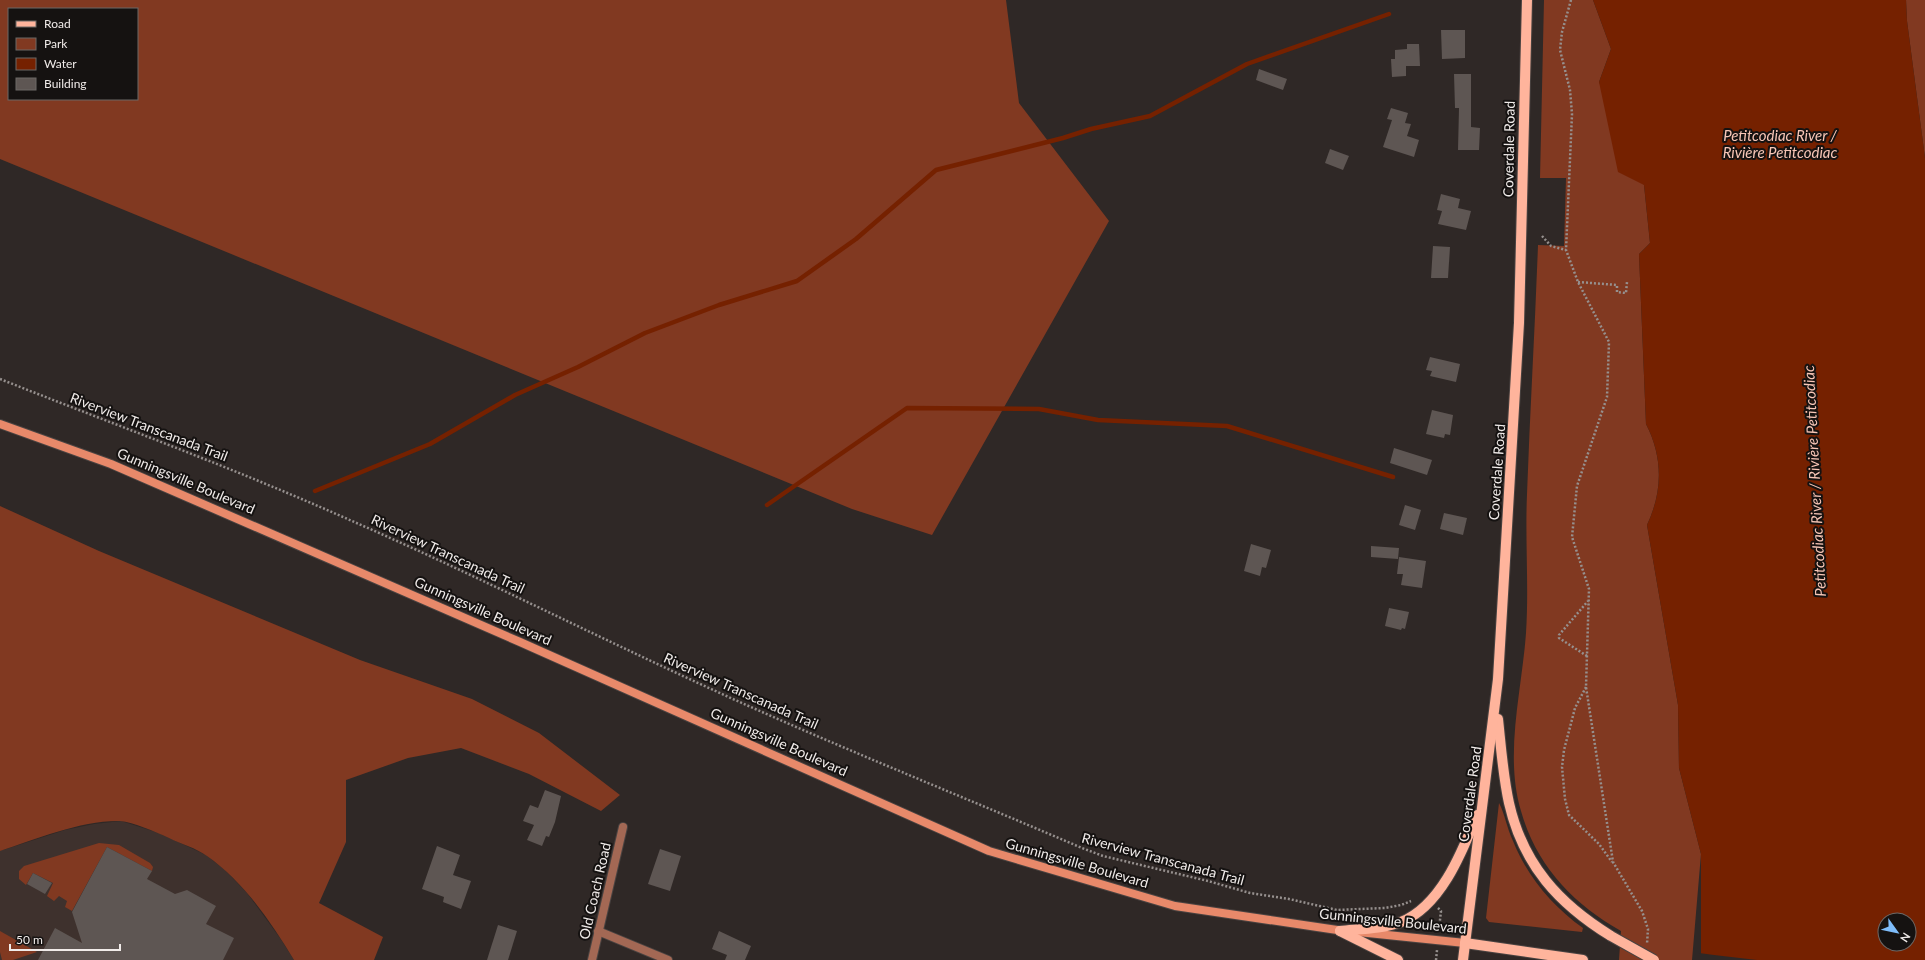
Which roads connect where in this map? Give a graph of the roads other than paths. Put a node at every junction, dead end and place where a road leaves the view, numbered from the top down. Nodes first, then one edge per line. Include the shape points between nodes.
1 (1527, 0) edge
2 (0, 424) edge
3 (1497, 702) junction
4 (1482, 802) junction
5 (623, 828) dead end
6 (598, 931) junction
7 (1340, 931) junction
8 (1465, 943) junction
9 (592, 960) edge
10 (668, 960) edge
11 (1398, 960) edge
12 (1463, 960) edge
13 (1583, 960) edge
14 (1654, 960) edge

1 - 3 main road, Coverdale Road via 1519,324
2 - 7 main road, Gunningsville Boulevard via 111,464 520,642 989,851 1175,906
3 - 4 main road, Coverdale Road
3 - 14 main road, bridge via 1509,803 1524,847 1537,870 1554,892 1575,912
4 - 7 main road via 1462,851 1448,876 1413,916 1389,925
4 - 8 main road, Coverdale Road
5 - 6 street, Old Coach Road
6 - 9 street, Old Coach Road
6 - 10 street
7 - 8 main road, Gunningsville Boulevard
7 - 11 main road
8 - 12 main road, Coverdale Road
8 - 13 main road, Gunningsville Boulevard

